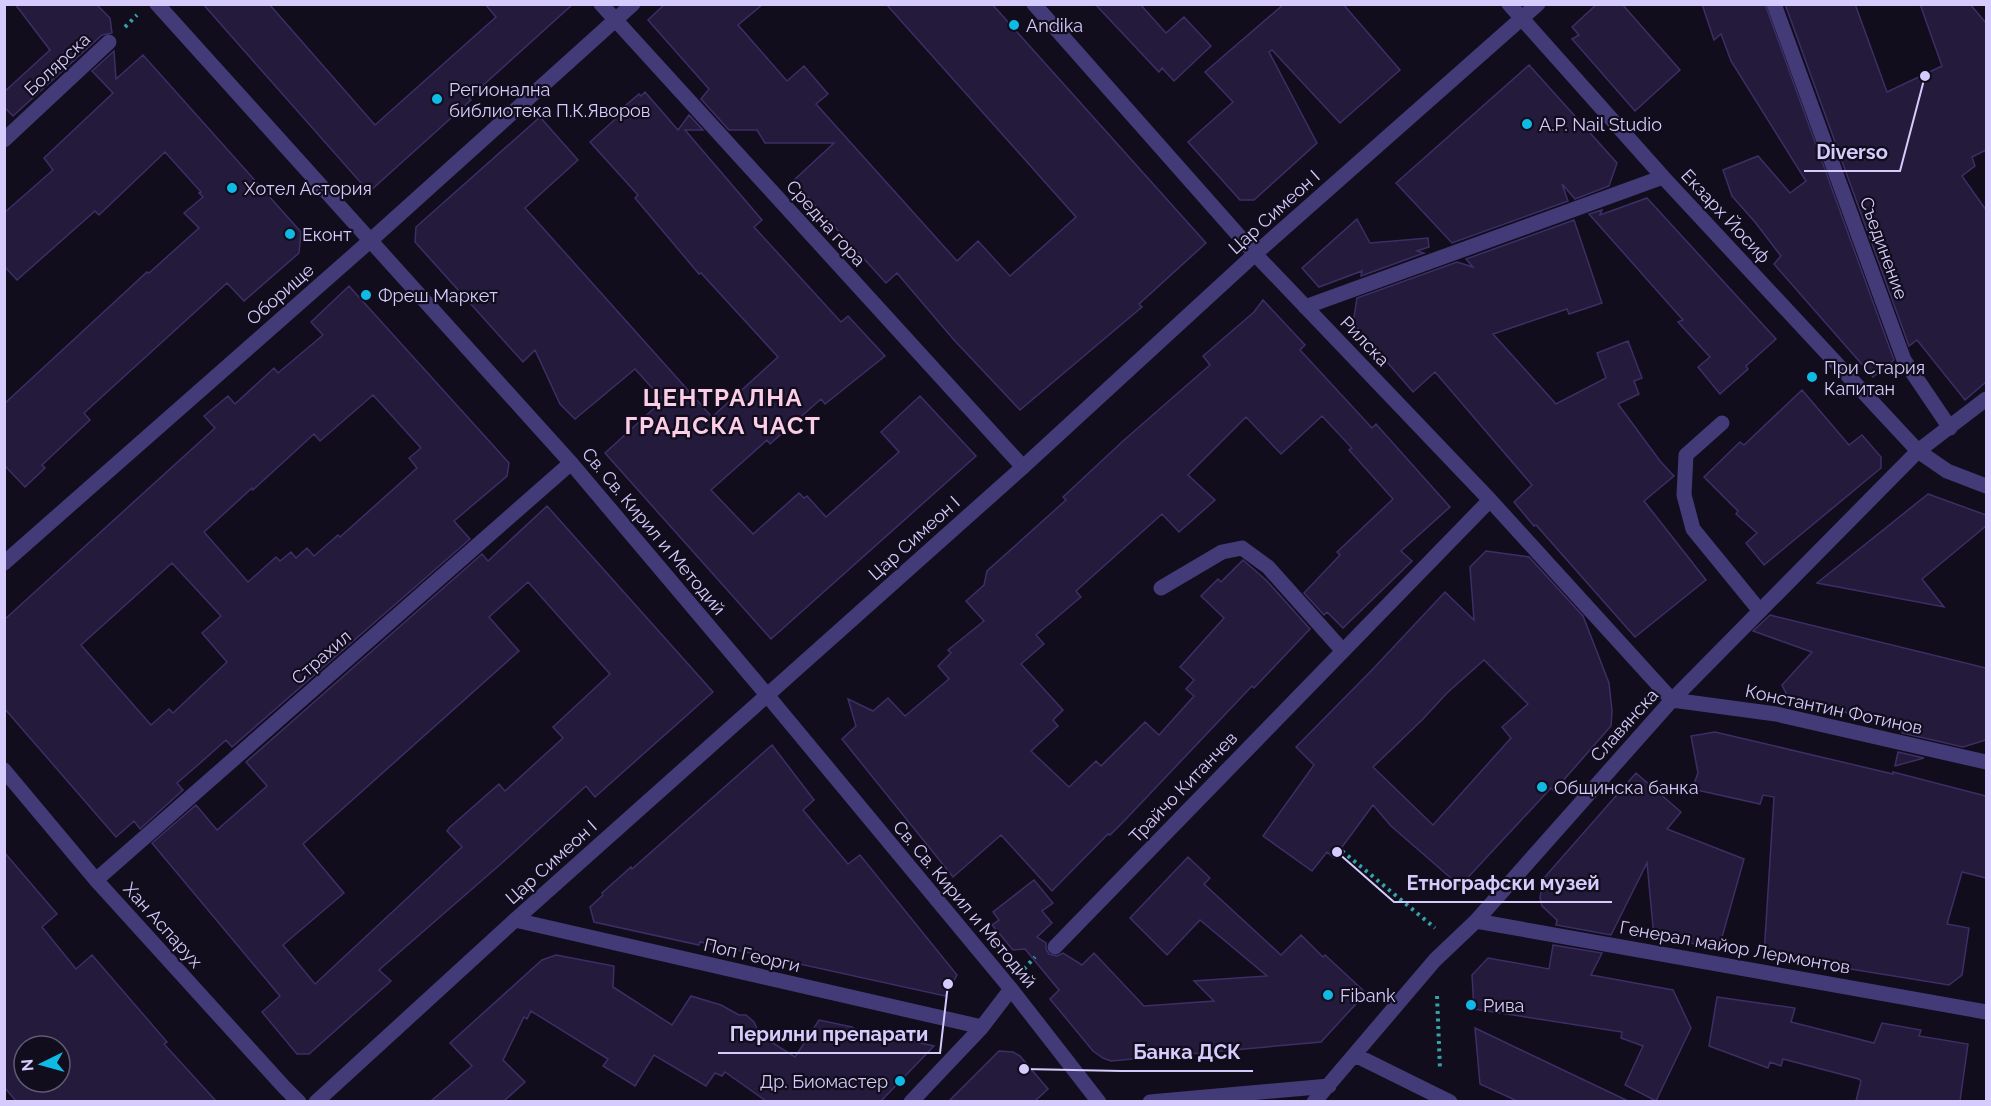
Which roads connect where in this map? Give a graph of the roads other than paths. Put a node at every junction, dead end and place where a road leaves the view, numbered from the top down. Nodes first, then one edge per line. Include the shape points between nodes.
1 (157, 4) edge
2 (601, 4) edge
3 (633, 4) edge
4 (1034, 4) edge
5 (1509, 4) edge
6 (1538, 4) edge
7 (1774, 4) edge
8 (1522, 19) junction
9 (615, 21) junction
10 (109, 42) road end
11 (4, 140) edge
12 (1663, 177) junction
13 (371, 240) junction
14 (1255, 254) junction
15 (1305, 307) junction
16 (1986, 399) edge
17 (1722, 423) dead end
18 (1950, 428) junction
19 (1918, 451) junction
20 (571, 463) junction
21 (1023, 467) junction
22 (1986, 486) edge
23 (1490, 500) junction
24 (4, 563) edge
25 (1161, 588) dead end
26 (1760, 611) junction
27 (1343, 651) junction
28 (767, 695) junction
29 (1672, 700) junction
30 (1986, 762) edge
31 (4, 770) edge
32 (96, 880) junction
33 (515, 920) junction
34 (1476, 921) junction
35 (1055, 947) road end
36 (1011, 989) junction
37 (1986, 1012) edge
38 (981, 1027) junction
39 (1355, 1055) junction
40 (1329, 1086) junction
41 (1444, 1100) edge
42 (299, 1101) edge
43 (316, 1101) edge
44 (910, 1101) edge
45 (1099, 1101) edge
46 (1150, 1101) edge
47 (1314, 1101) edge

1 - 13 street, Св. Св. Кирил и Методий
2 - 9 street, Средна гора
3 - 9 street, Оборище
4 - 14 street, Рилска
5 - 8 street, Екзарх Йосиф
6 - 8 street, Цар Симеон I
7 - 18 street, Съединение via 1904,360
8 - 12 street, Екзарх Йосиф
8 - 14 street, Цар Симеон I
9 - 13 street, Оборище
9 - 21 street, Средна гора
10 - 11 street, Болярска
12 - 15 street
12 - 19 street, Екзарх Йосиф
13 - 20 street, Св. Св. Кирил и Методий
13 - 24 street, Оборище
14 - 15 street, Рилска
14 - 21 street, Цар Симеон I
15 - 23 street, Рилска
16 - 18 street, Славянска
17 - 26 street via 1686,455 1684,495 1694,529
18 - 19 street, Славянска
19 - 22 street, Екзарх Йосиф via 1947,471
19 - 26 street, Славянска
20 - 28 street, Св. Св. Кирил и Методий
20 - 32 street, Страхил
21 - 28 street, Цар Симеон I
23 - 27 street, Трайчо Китанчев
23 - 29 street, Рилска
25 - 27 street via 1222,552 1242,548 1268,567
26 - 29 street, Славянска
27 - 35 street, Трайчо Китанчев
28 - 33 street, Цар Симеон I
28 - 36 street, Св. Св. Кирил и Методий
29 - 30 street, Константин Фотинов via 1776,714
29 - 34 street, Славянска
31 - 32 street, Хан Аспарух
32 - 42 street, Хан Аспарух
33 - 38 street, Поп Георги
33 - 43 street, Цар Симеон I
34 - 37 street, Генерал майор Лермонтов
34 - 39 street, Славянска via 1435,960
36 - 38 street
36 - 45 street, Св. Св. Кирил и Методий
38 - 44 street
39 - 40 street, Славянска
39 - 41 street
40 - 46 street
40 - 47 street, Славянска

